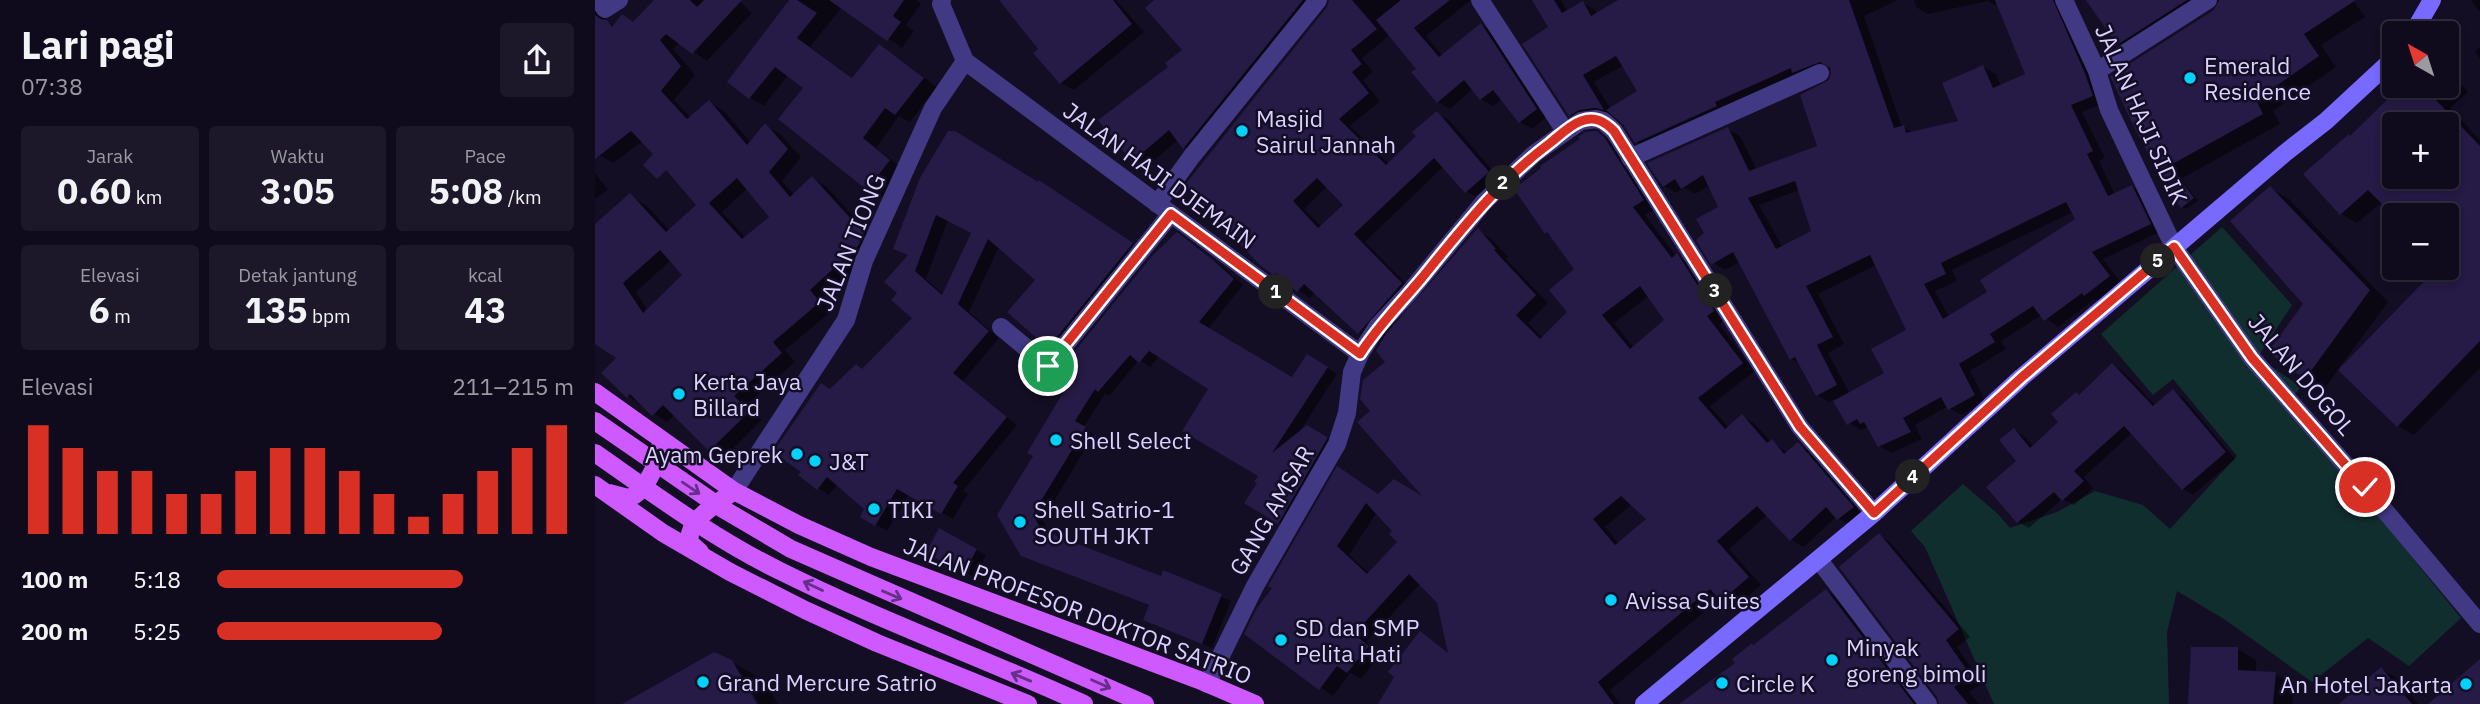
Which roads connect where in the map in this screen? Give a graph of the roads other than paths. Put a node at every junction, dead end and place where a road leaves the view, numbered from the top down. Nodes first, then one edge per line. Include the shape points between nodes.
1 (599, 0) edge
2 (619, 0) edge
3 (942, 0) edge
4 (1318, 0) edge
5 (1480, 0) edge
6 (2064, 0) edge
7 (2208, 0) edge
8 (2432, 0) edge
9 (2420, 21) edge
10 (965, 61) junction
11 (2382, 69) edge
12 (2097, 71) junction
13 (1820, 73) dead end
14 (1565, 131) junction
15 (1630, 158) junction
16 (1164, 209) junction
17 (2174, 247) junction
18 (1001, 327) dead end
19 (1360, 354) junction
20 (595, 392) edge
21 (595, 421) edge
22 (660, 439) junction
23 (595, 453) edge
24 (600, 489) edge
25 (734, 491) junction
26 (1874, 513) junction
27 (705, 557) junction
28 (1819, 560) junction
29 (2480, 624) edge
30 (1207, 684) junction
31 (1028, 704) edge
32 (1084, 704) edge
33 (1145, 704) edge
34 (1255, 704) edge
35 (1644, 704) edge
36 (1928, 704) edge

1 - 2 street via 605,9
3 - 10 street
4 - 16 street via 1192,156
5 - 14 street
6 - 12 street, JALAN HAJI SIDIK
7 - 12 street
8 - 9 street
10 - 16 street, JALAN HAJI DJEMAIN
10 - 25 street, JALAN TIONG via 933,108 865,261 846,320
11 - 17 street
12 - 17 street, JALAN HAJI SIDIK via 2109,110
13 - 15 street
14 - 15 street, GANG AMSAR via 1581,121 1603,121
14 - 19 street, GANG AMSAR via 1484,202 1377,327
15 - 26 street via 1800,427
16 - 18 street via 1048,366
16 - 19 street, JALAN HAJI DJEMAIN
17 - 26 street via 2022,377
17 - 29 street, JALAN DOGOL via 2252,358
19 - 30 street, GANG AMSAR via 1337,444 1255,586
20 - 22 main road, JALAN PROFESOR DOKTOR SATRIO
21 -> 33 main road, bridge via 723,509 791,549
22 - 24 main road via 658,458 639,492 628,498
22 - 25 main road, JALAN PROFESOR DOKTOR SATRIO
32 -> 23 main road, bridge via 776,569 707,529
24 - 27 main road
25 - 27 main road via 690,531 690,543
25 - 30 main road, JALAN PROFESOR DOKTOR SATRIO via 871,558
26 - 28 street
27 - 31 main road via 877,643
28 - 35 street
28 - 36 street
30 - 34 main road, JALAN PROFESOR DOKTOR SATRIO

